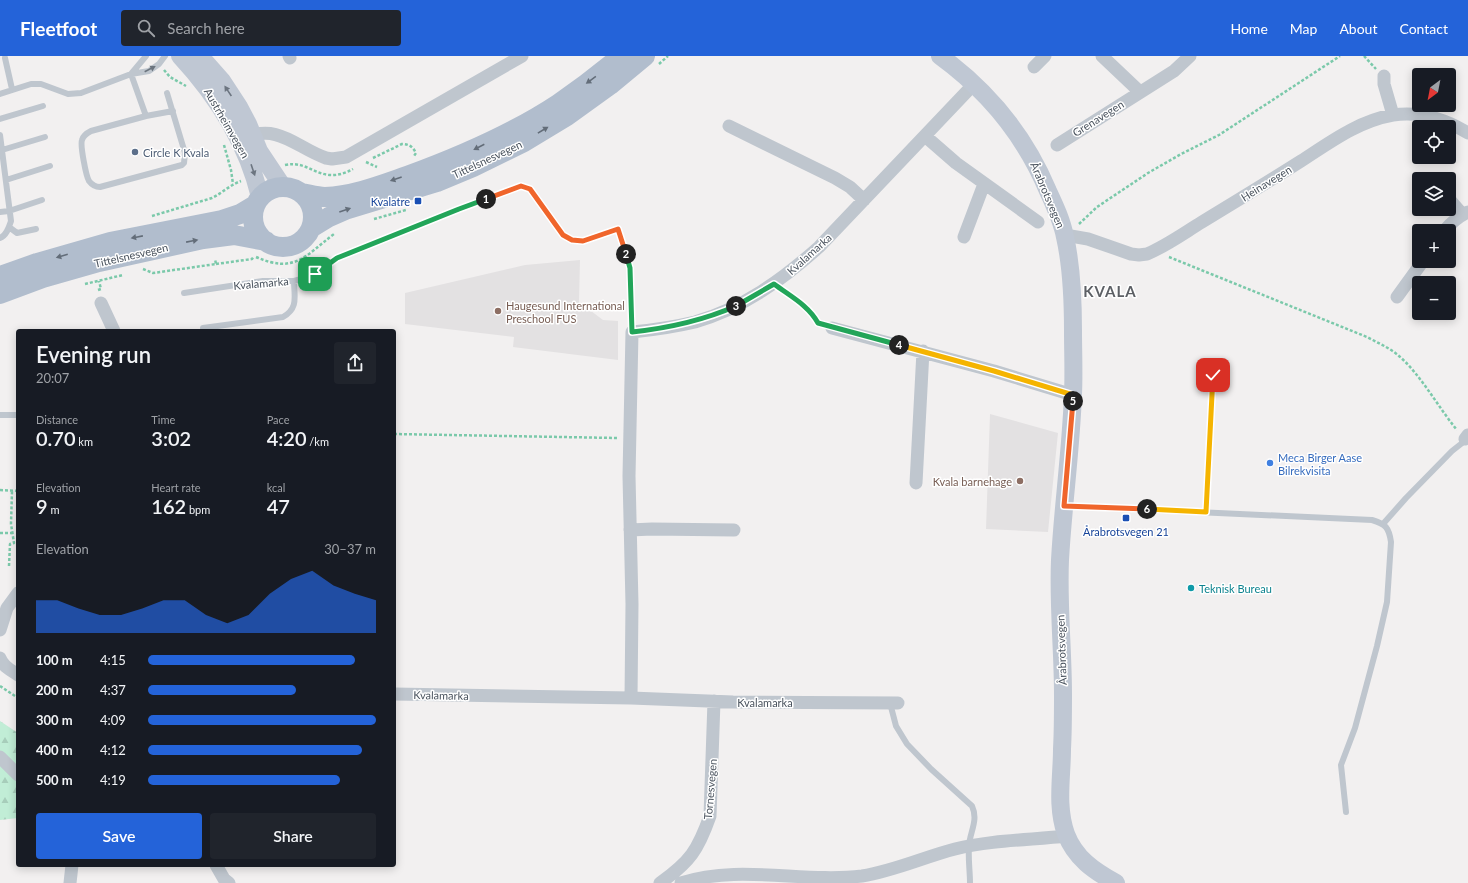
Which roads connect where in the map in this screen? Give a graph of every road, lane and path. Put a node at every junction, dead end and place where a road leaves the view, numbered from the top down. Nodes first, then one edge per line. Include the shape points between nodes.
1 (146, 56) edge
2 (165, 56) edge
3 (180, 56) edge
4 (200, 56) edge
5 (522, 56) edge
6 (621, 56) edge
7 (645, 56) edge
8 (940, 56) edge
9 (1045, 56) edge
10 (1102, 56) edge
11 (1190, 56) edge
12 (1340, 56) edge
13 (1364, 56) edge
14 (5, 58) dead end
15 (1034, 67) dead end
16 (164, 70) dead end
17 (131, 74) junction
18 (1384, 76) joint
19 (974, 84) junction
20 (188, 87) dead end
21 (12, 89) junction
22 (1140, 92) junction
23 (167, 93) dead end
24 (0, 94) edge
25 (43, 106) dead end
26 (173, 111) junction
27 (1393, 115) junction
28 (146, 116) junction
29 (0, 119) edge
30 (729, 126) dead end
31 (1468, 133) edge
32 (0, 135) edge
33 (925, 136) junction
34 (45, 137) dead end
35 (238, 139) junction
36 (1056, 145) dead end
37 (2, 150) junction
38 (413, 157) dead end
39 (372, 158) dead end
40 (366, 162) dead end
41 (50, 166) dead end
42 (377, 167) dead end
43 (2, 172) edge
44 (6, 180) junction
45 (243, 180) dead end
46 (233, 184) junction
47 (984, 184) junction
48 (292, 190) junction
49 (42, 200) dead end
50 (864, 200) junction
51 (258, 201) junction
52 (192, 205) dead end
53 (1456, 205) edge
54 (9, 211) junction
55 (0, 212) edge
56 (1465, 213) edge
57 (1038, 222) dead end
58 (1450, 224) edge
59 (9, 227) junction
60 (310, 228) junction
61 (36, 229) dead end
62 (1064, 234) junction
63 (964, 237) dead end
64 (0, 238) edge
65 (260, 248) junction
66 (1153, 251) junction
67 (215, 259) dead end
68 (216, 264) junction
69 (1418, 268) edge
70 (143, 269) dead end
71 (0, 276) edge
72 (294, 281) junction
73 (774, 284) junction
74 (184, 292) dead end
75 (0, 294) edge
76 (1397, 297) dead end
77 (101, 304) dead end
78 (203, 328) dead end
79 (832, 328) joint
80 (113, 329) edge
81 (632, 332) junction
82 (923, 351) junction
83 (1213, 375) dead end
84 (1073, 395) junction
85 (0, 415) edge
86 (16, 415) edge
87 (396, 434) edge
88 (630, 438) junction
89 (1467, 438) edge
90 (916, 483) dead end
91 (0, 490) edge
92 (12, 491) junction
93 (16, 491) edge
94 (1064, 506) junction
95 (1206, 512) junction
96 (1383, 524) junction
97 (630, 530) junction
98 (734, 530) dead end
99 (0, 533) edge
100 (12, 533) junction
101 (10, 566) dead end
102 (16, 596) edge
103 (0, 630) edge
104 (0, 658) edge
105 (16, 674) edge
106 (0, 686) edge
107 (396, 694) edge
108 (16, 697) edge
109 (632, 698) junction
110 (714, 701) junction
111 (894, 703) joint
112 (0, 757) edge
113 (16, 773) edge
114 (1346, 812) dead end
115 (1067, 836) junction
116 (968, 846) junction
117 (72, 867) edge
118 (217, 867) edge
119 (70, 883) edge
120 (229, 883) edge
121 (660, 883) edge
122 (681, 883) edge
123 (970, 883) edge
124 (1116, 883) edge

1 - 17 lane
17 -> 2 lane via 148,71
3 - 35 main road, Austrheimvegen via 216,99
35 -> 4 main road, Austrheimvegen via 239,107 222,81
5 - 35 street via 346,157 326,158 274,134 263,133
6 -> 48 main road, Tittelsnesvegen via 558,104 466,154 362,191 343,195 323,197
60 -> 7 main road, Tittelsnesvegen via 345,210 437,182 524,142 573,112
8 - 19 main road, Årabrotsvegen
9 - 15 street
10 - 22 street
11 - 22 street, Grenavegen via 1174,70
12 - 62 path via 1220,135 1148,173 1097,207
13 - 18 path
14 - 21 lane
16 - 20 path via 170,77
17 - 21 lane via 74,95 41,84
17 - 28 lane
18 - 27 street
19 - 33 street, Kvalamarka
19 - 62 main road, Årabrotsvegen via 995,105 1029,151 1055,206
21 - 24 lane
22 - 36 street, Grenavegen
23 - 26 lane
25 - 29 lane
26 - 28 lane
26 - 28 lane via 186,153 182,165 100,186 93,185 87,176 82,138 91,131
27 - 31 street, Heinavegen via 1416,114 1436,118
27 - 66 street, Heinavegen via 1367,122 1340,136 1258,189
30 - 50 street via 850,186
32 - 37 lane
33 - 47 street, Årabrotsvegen
33 - 50 street, Kvalamarka
34 - 37 lane
35 - 46 path via 231,170
35 - 48 main road, Austrheimvegen
35 -> 51 main road, Austrheimvegen via 249,160
37 - 43 lane
38 - 39 path via 416,154 414,148 402,144
40 - 42 path
41 - 44 lane
43 - 44 lane
44 - 54 lane
45 - 46 path
46 - 52 path via 212,198
47 - 57 street, Årabrotsvegen
47 - 63 street
48 - 51 main road via 270,190
48 - 60 main road via 309,203 312,209
49 - 54 lane
50 - 73 street, Kvalamarka via 819,247
51 - 65 main road via 254,212 254,225
51 -> 71 main road, Tittelsnesvegen via 240,214 222,220 110,242
53 - 56 street
54 - 55 lane
54 - 59 lane
56 - 58 street
59 - 61 lane via 17,233
59 - 64 lane
60 - 65 main road via 303,239 291,245
62 - 66 street, Heinavegen via 1088,239 1131,254
62 - 84 main road, Årabrotsvegen via 1070,263 1073,302
65 - 68 path via 252,259
75 -> 65 main road, Tittelsnesvegen via 92,264 203,239 234,235
66 - 89 path via 1367,337 1390,349 1410,367 1444,415
67 - 68 path
68 - 70 path via 153,273
69 - 76 street
72 - 74 lane, Kvalamarka via 263,281
72 - 78 lane via 294,308 283,317
72 - 81 lane, Kvalamarka via 315,274 337,258 521,186 530,189 563,235 572,240 583,241 618,229 630,268
73 - 79 path via 803,304 818,323
73 - 81 street, Kvalamarka via 744,302 701,320
77 - 80 street
79 - 82 street
81 - 88 street, Kvalamarka
82 - 84 street
82 - 90 street
83 - 95 lane
84 - 94 main road, Årabrotsvegen
85 - 86 lane
87 - 88 path
88 - 97 street, Kvalamarka
89 - 96 lane
91 - 92 path
92 - 93 path
92 - 100 path
94 - 95 lane
94 - 115 main road, Årabrotsvegen via 1060,563 1063,694 1060,790 1061,817
95 - 96 lane via 1372,520
96 - 114 lane via 1390,533 1391,542 1387,602 1355,728 1341,764
97 - 98 street
97 - 109 street, Kvalamarka
99 - 100 path
100 - 101 path via 14,543 10,544
102 - 103 street via 7,608
104 - 105 street via 7,668
106 - 108 path
107 - 109 street, Kvalamarka
109 - 110 street, Kvalamarka
110 - 111 street, Kvalamarka
110 - 121 street, Tornesvegen via 710,816 693,855 679,870
111 - 116 lane via 896,726 907,744 972,806 975,820
112 - 113 street
115 - 116 street
115 - 124 main road, Årabrotsvegen via 1077,855 1093,870
116 - 122 street via 862,876 715,876
116 - 123 lane
117 - 119 street
118 - 120 street

